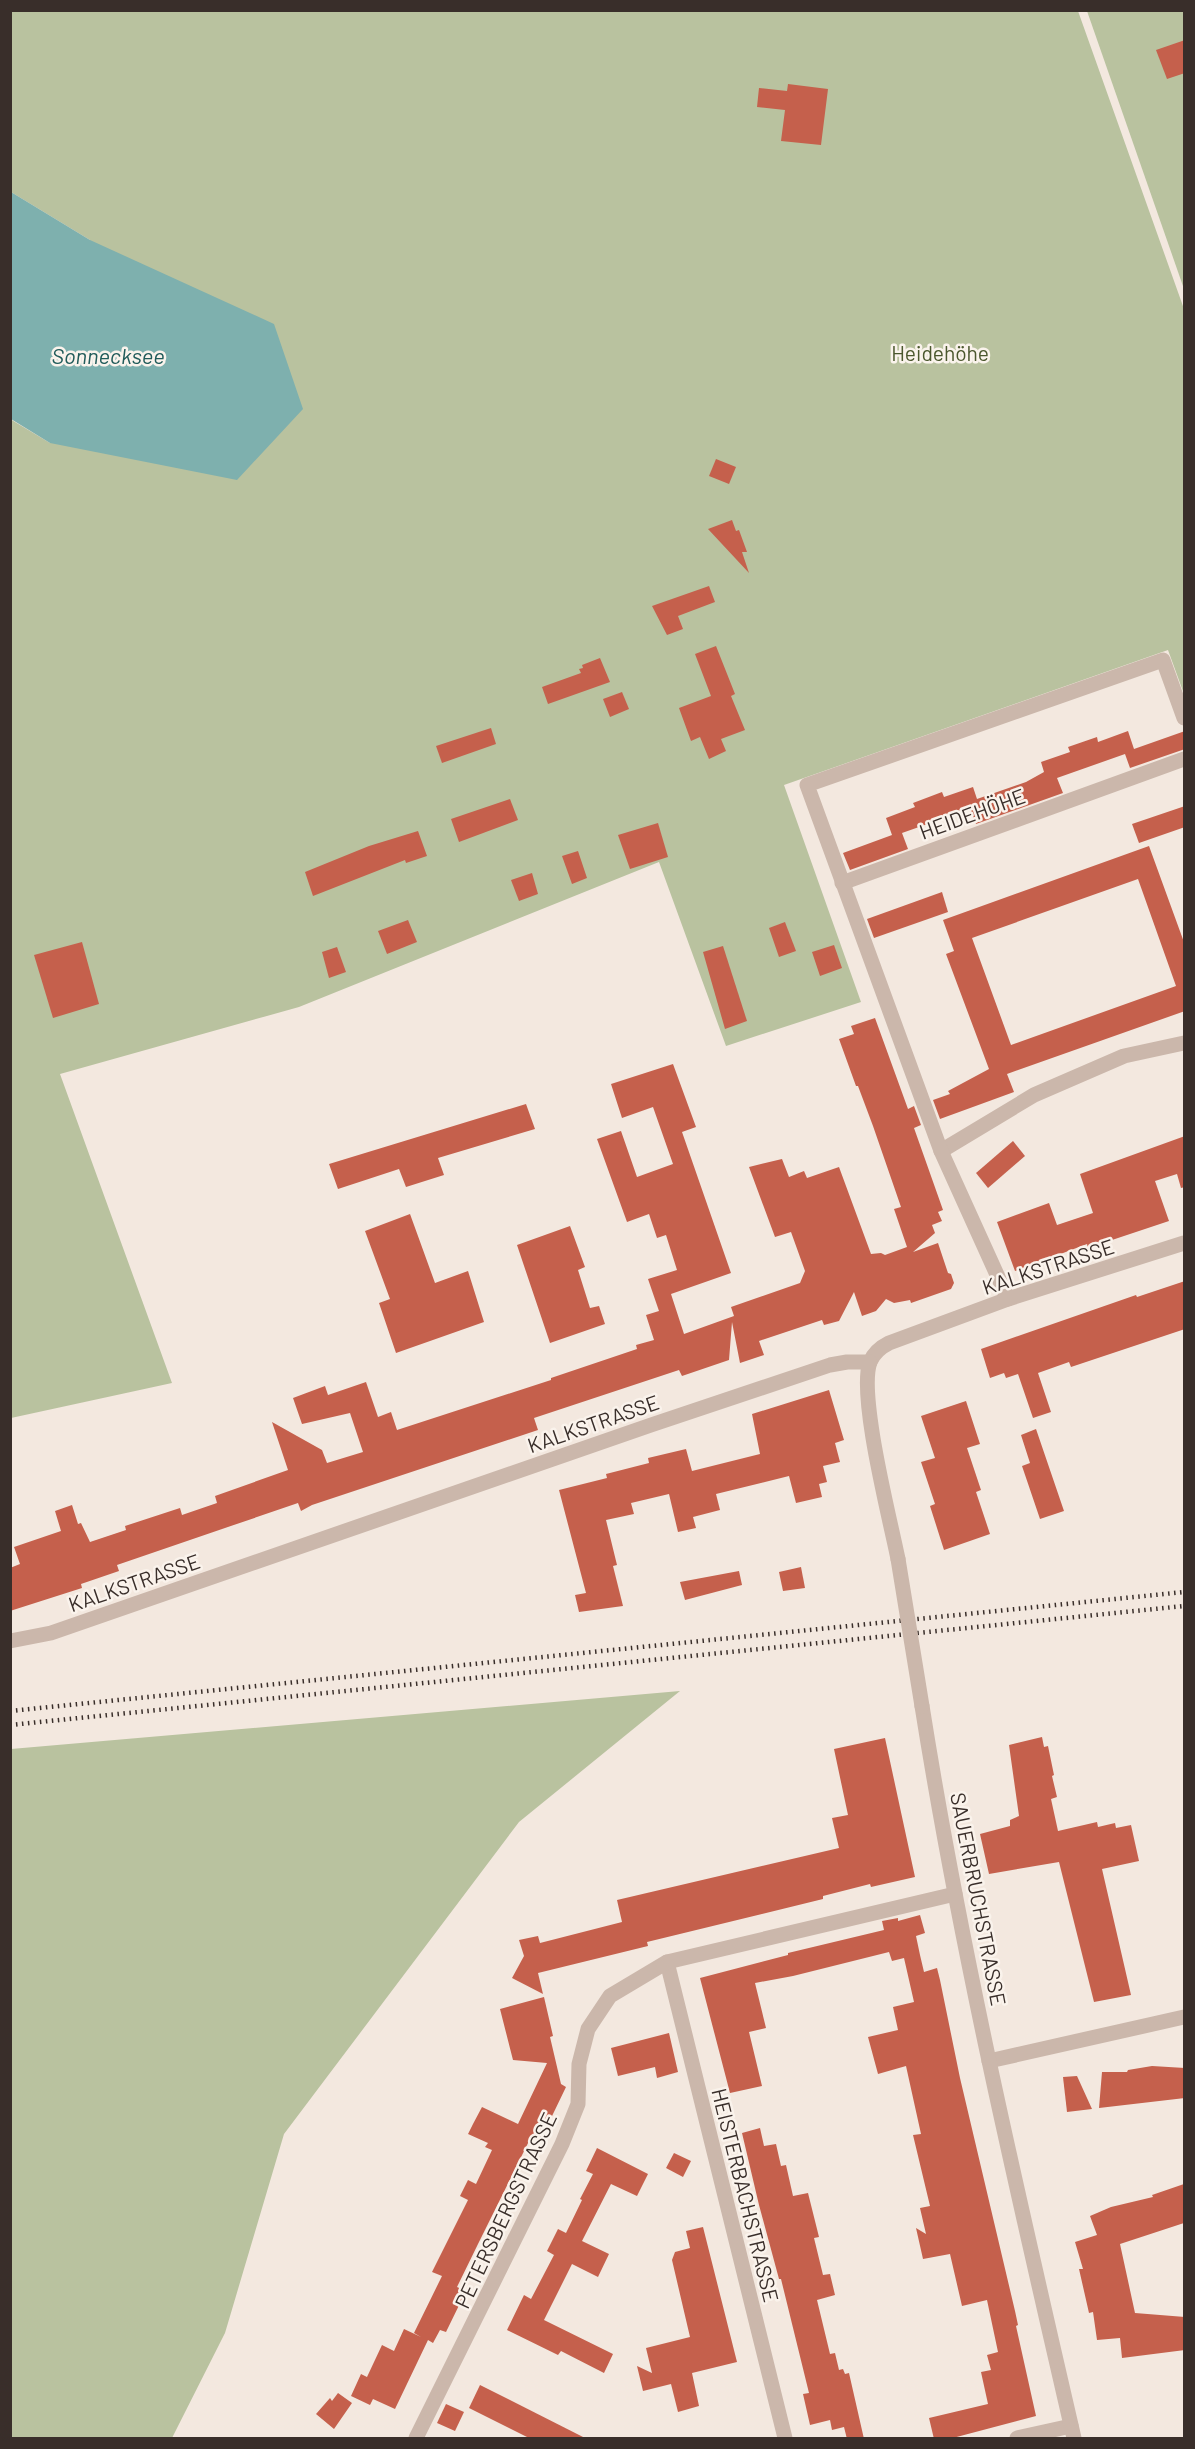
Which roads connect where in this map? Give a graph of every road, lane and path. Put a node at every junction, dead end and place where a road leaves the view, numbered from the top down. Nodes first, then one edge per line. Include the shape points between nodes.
1 (1185, 718) edge
2 (1185, 759) edge
3 (842, 882) junction
4 (1185, 1043) edge
5 (941, 1151) junction
6 (1185, 1244) edge
7 (1008, 1299) junction
8 (870, 1362) junction
9 (10, 1641) edge
10 (955, 1894) junction
11 (667, 1962) junction
12 (1185, 2017) edge
13 (989, 2061) junction
14 (1072, 2432) edge
15 (420, 2437) edge
16 (785, 2439) edge
17 (1017, 2439) edge

1 - 3 street via 1163,660 807,785
2 - 3 street, HEIDEHÖHE
3 - 5 street
4 - 5 street via 1124,1056 1034,1095
5 - 7 street
6 - 7 street, KALKSTRASSE
7 - 8 street, KALKSTRASSE via 890,1342 878,1349
8 - 9 street, KALKSTRASSE via 830,1365 51,1633
8 - 10 street, SAUERBRUCHSTRASSE, bridge via 869,1406
10 - 11 street, PETERSBERGSTRASSE
10 - 13 street, SAUERBRUCHSTRASSE
11 - 15 street, PETERSBERGSTRASSE via 610,1996 588,2029 579,2064 578,2104 562,2144
11 - 16 street, HEISTERBACHSTRASSE
12 - 13 street
13 - 14 street, SAUERBRUCHSTRASSE
14 - 17 street

